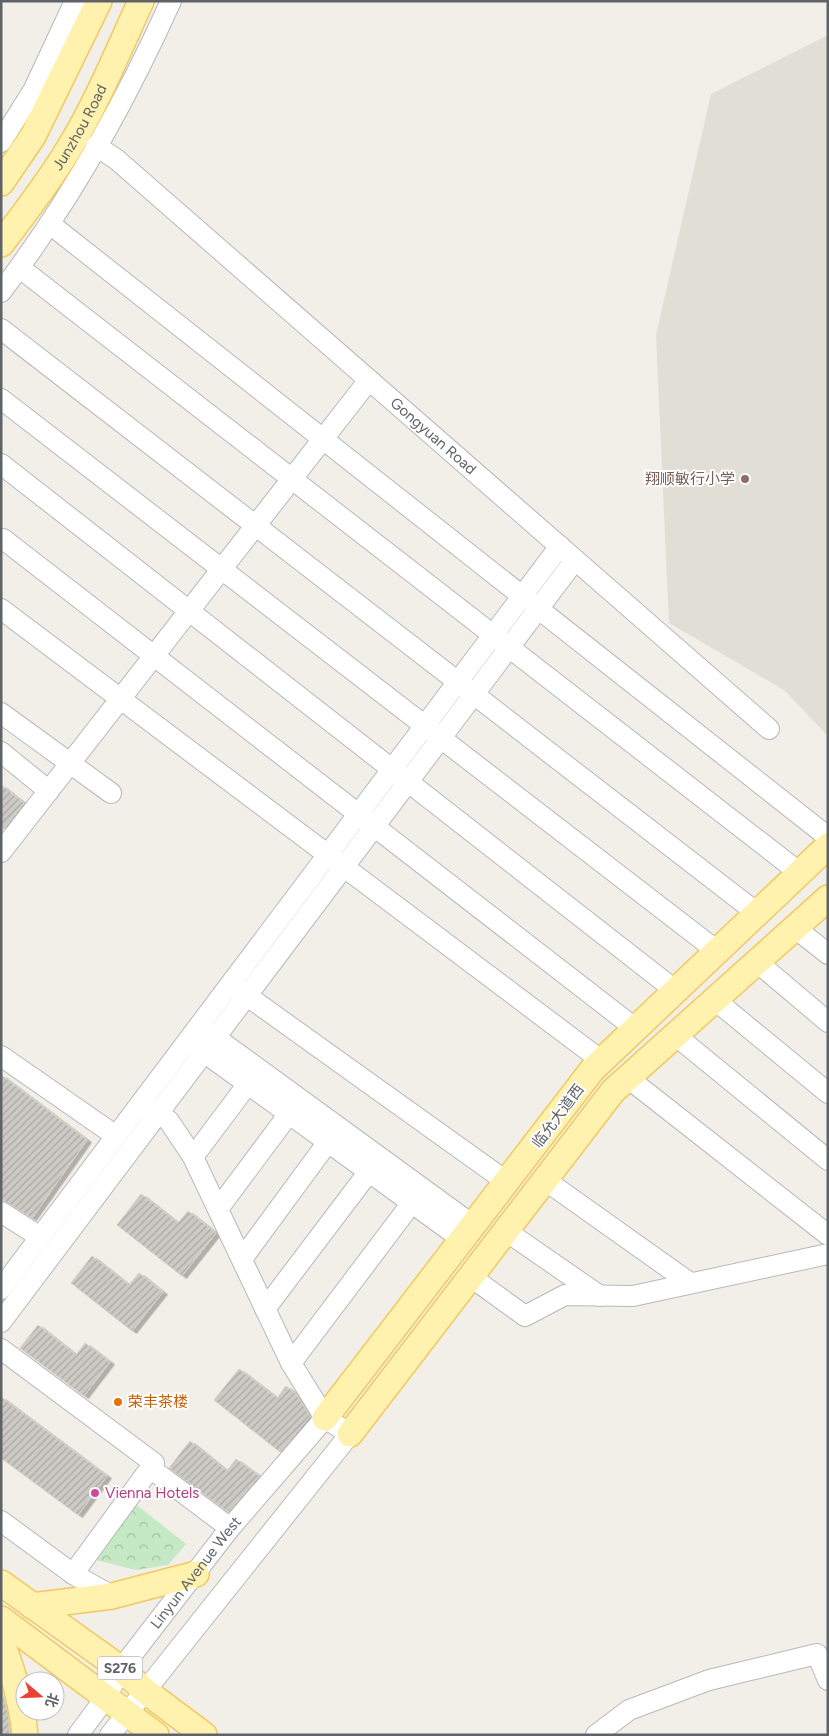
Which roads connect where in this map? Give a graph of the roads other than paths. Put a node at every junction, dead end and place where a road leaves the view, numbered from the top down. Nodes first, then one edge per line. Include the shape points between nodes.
1 (75, 1) edge
2 (99, 1) edge
3 (141, 1) edge
4 (170, 1) edge
5 (1, 142) edge
6 (96, 146) junction
7 (1, 183) edge
8 (50, 224) junction
9 (1, 244) edge
10 (20, 268) junction
11 (1, 292) edge
12 (1, 329) edge
13 (369, 380) junction
14 (1, 399) edge
15 (323, 440) junction
16 (1, 464) edge
17 (292, 479) junction
18 (256, 526) junction
19 (3, 539) dead end
20 (560, 546) junction
21 (575, 560) junction
22 (222, 569) junction
23 (522, 596) junction
24 (1, 609) edge
25 (538, 609) junction
26 (189, 611) junction
27 (493, 635) junction
28 (509, 648) junction
29 (154, 656) junction
30 (458, 682) junction
31 (474, 694) junction
32 (121, 699) junction
33 (1, 713) edge
34 (425, 726) junction
35 (769, 729) dead end
36 (441, 738) junction
37 (1, 752) edge
38 (70, 763) junction
39 (392, 769) junction
40 (408, 782) junction
41 (49, 791) junction
42 (111, 793) dead end
43 (358, 814) junction
44 (374, 827) junction
45 (828, 837) edge
46 (828, 846) edge
47 (1, 852) edge
48 (328, 855) junction
49 (344, 867) junction
50 (800, 873) junction
51 (828, 898) edge
52 (758, 913) junction
53 (795, 928) junction
54 (717, 951) junction
55 (828, 954) edge
56 (757, 962) junction
57 (231, 984) junction
58 (676, 991) junction
59 (247, 996) junction
60 (715, 1000) junction
61 (828, 1022) edge
62 (636, 1030) junction
63 (194, 1033) junction
64 (675, 1036) junction
65 (210, 1045) junction
66 (1, 1056) edge
67 (602, 1061) junction
68 (253, 1077) junction
69 (628, 1078) junction
70 (828, 1093) edge
71 (139, 1106) junction
72 (295, 1107) junction
73 (159, 1113) junction
74 (333, 1135) junction
75 (116, 1136) junction
76 (193, 1157) junction
77 (828, 1160) edge
78 (375, 1165) junction
79 (545, 1180) junction
80 (507, 1182) junction
81 (417, 1196) junction
82 (218, 1209) junction
83 (1, 1212) edge
84 (506, 1231) junction
85 (468, 1233) junction
86 (828, 1236) edge
87 (40, 1237) junction
88 (828, 1254) edge
89 (242, 1260) junction
90 (471, 1277) junction
91 (690, 1283) junction
92 (1, 1289) edge
93 (600, 1296) junction
94 (265, 1309) junction
95 (1, 1322) edge
96 (1, 1349) edge
97 (291, 1363) junction
98 (325, 1418) junction
99 (350, 1434) junction
100 (150, 1468) junction
101 (1, 1521) edge
102 (230, 1528) junction
103 (73, 1574) junction
104 (196, 1574) junction
105 (1, 1583) edge
106 (112, 1596) junction
107 (32, 1606) junction
108 (1, 1619) edge
109 (1, 1641) edge
110 (120, 1669) junction
111 (9, 1680) edge
112 (828, 1680) edge
113 (144, 1690) junction
114 (106, 1697) junction
115 (126, 1713) junction
116 (25, 1735) edge
117 (78, 1735) edge
118 (110, 1735) edge
119 (156, 1735) edge
120 (204, 1735) edge
121 (596, 1735) edge

1 - 5 street via 34,89
2 - 7 main road via 33,136
3 - 9 main road, Junzhou Road via 100,93 69,149
4 - 6 street via 149,49
6 - 8 street
6 - 13 street, Gongyuan Road via 116,159
8 - 10 street
8 - 15 street
10 - 11 street
10 - 17 street
12 - 18 street
13 - 15 street
13 - 20 street, Gongyuan Road
14 - 22 street
15 - 17 street
15 - 23 street
16 - 26 street
17 - 18 street
17 - 27 street
18 - 22 street
18 - 30 street
19 - 29 street
20 - 21 street, Gongyuan Road
20 - 23 street
21 - 25 street
21 - 35 street, Gongyuan Road
22 - 26 street
22 - 34 street
23 - 25 street
23 - 27 street
24 - 32 street
25 - 28 street
25 - 45 street
26 - 29 street
26 - 39 street
27 - 28 street
27 - 30 street
28 - 31 street
28 - 50 street
29 - 32 street
29 - 43 street
30 - 31 street
30 - 34 street
31 - 36 street
31 - 52 street
32 - 38 street
32 - 48 street
33 - 38 street
34 - 36 street
34 - 39 street
36 - 40 street
36 - 54 street
37 - 41 street
38 - 41 street
38 - 42 street
39 - 40 street
39 - 43 street
40 - 44 street
40 - 58 street
41 - 47 street
43 - 44 street
43 - 48 street
44 - 49 street
44 - 62 street
46 - 50 main road, 临允大道西
48 - 49 street
48 - 57 street
49 - 59 street
49 - 67 street
50 - 52 main road, 临允大道西
51 - 53 main road, 临允大道西
52 - 54 main road, 临允大道西
53 - 55 street
53 - 56 main road, 临允大道西
54 - 58 main road, 临允大道西
56 - 60 main road, 临允大道西
56 - 61 street
57 - 59 street
57 - 63 street
58 - 62 main road, 临允大道西
59 - 65 street
59 - 80 street
60 - 64 main road, 临允大道西
60 - 70 street
62 - 67 main road, 临允大道西
63 - 65 street
63 - 71 street
64 - 69 main road, 临允大道西
64 - 77 street
65 - 68 street
65 - 73 street
66 - 75 street
67 - 80 main road, 临允大道西
68 - 72 street
68 - 76 street
69 - 79 main road, 临允大道西 via 613,1091
69 - 86 street
71 - 73 street
71 - 75 street
72 - 74 street
72 - 82 street
73 - 76 street via 169,1121
73 - 95 street
74 - 78 street
74 - 89 street
75 - 87 street
76 - 82 street
78 - 81 street
78 - 94 street
79 - 84 main road, 临允大道西
79 - 91 street
80 - 85 main road, 临允大道西
81 - 85 street
81 - 97 street
82 - 89 street
83 - 87 street
84 - 90 main road, 临允大道西
84 - 93 street
85 - 98 main road, 临允大道西
87 - 92 street
88 - 91 street
89 - 94 street
90 - 93 street via 525,1316 565,1295
90 - 99 main road, 临允大道西
91 - 93 street via 633,1296
94 - 97 street
96 - 100 street via 154,1463
97 - 98 street
98 - 99 street
98 - 102 street, Linyun Avenue West
99 - 113 street
100 - 102 street
100 - 103 street
101 - 103 street
102 - 104 street, Linyun Avenue West
103 - 106 street
104 - 106 main road
104 - 110 street, Linyun Avenue West
105 - 107 main road, S276
106 - 107 main road
107 - 110 main road, S276
108 - 114 main road, S276
109 - 111 main road
110 - 113 main road, S276
110 - 114 street, Linyun Avenue West
111 - 116 main road via 23,1714
112 - 121 street via 817,1654 700,1684 629,1710
113 - 115 street
113 - 120 main road, S276
114 - 115 main road, S276
114 - 117 street, Linyun Avenue West
115 - 118 street
115 - 119 main road, S276

